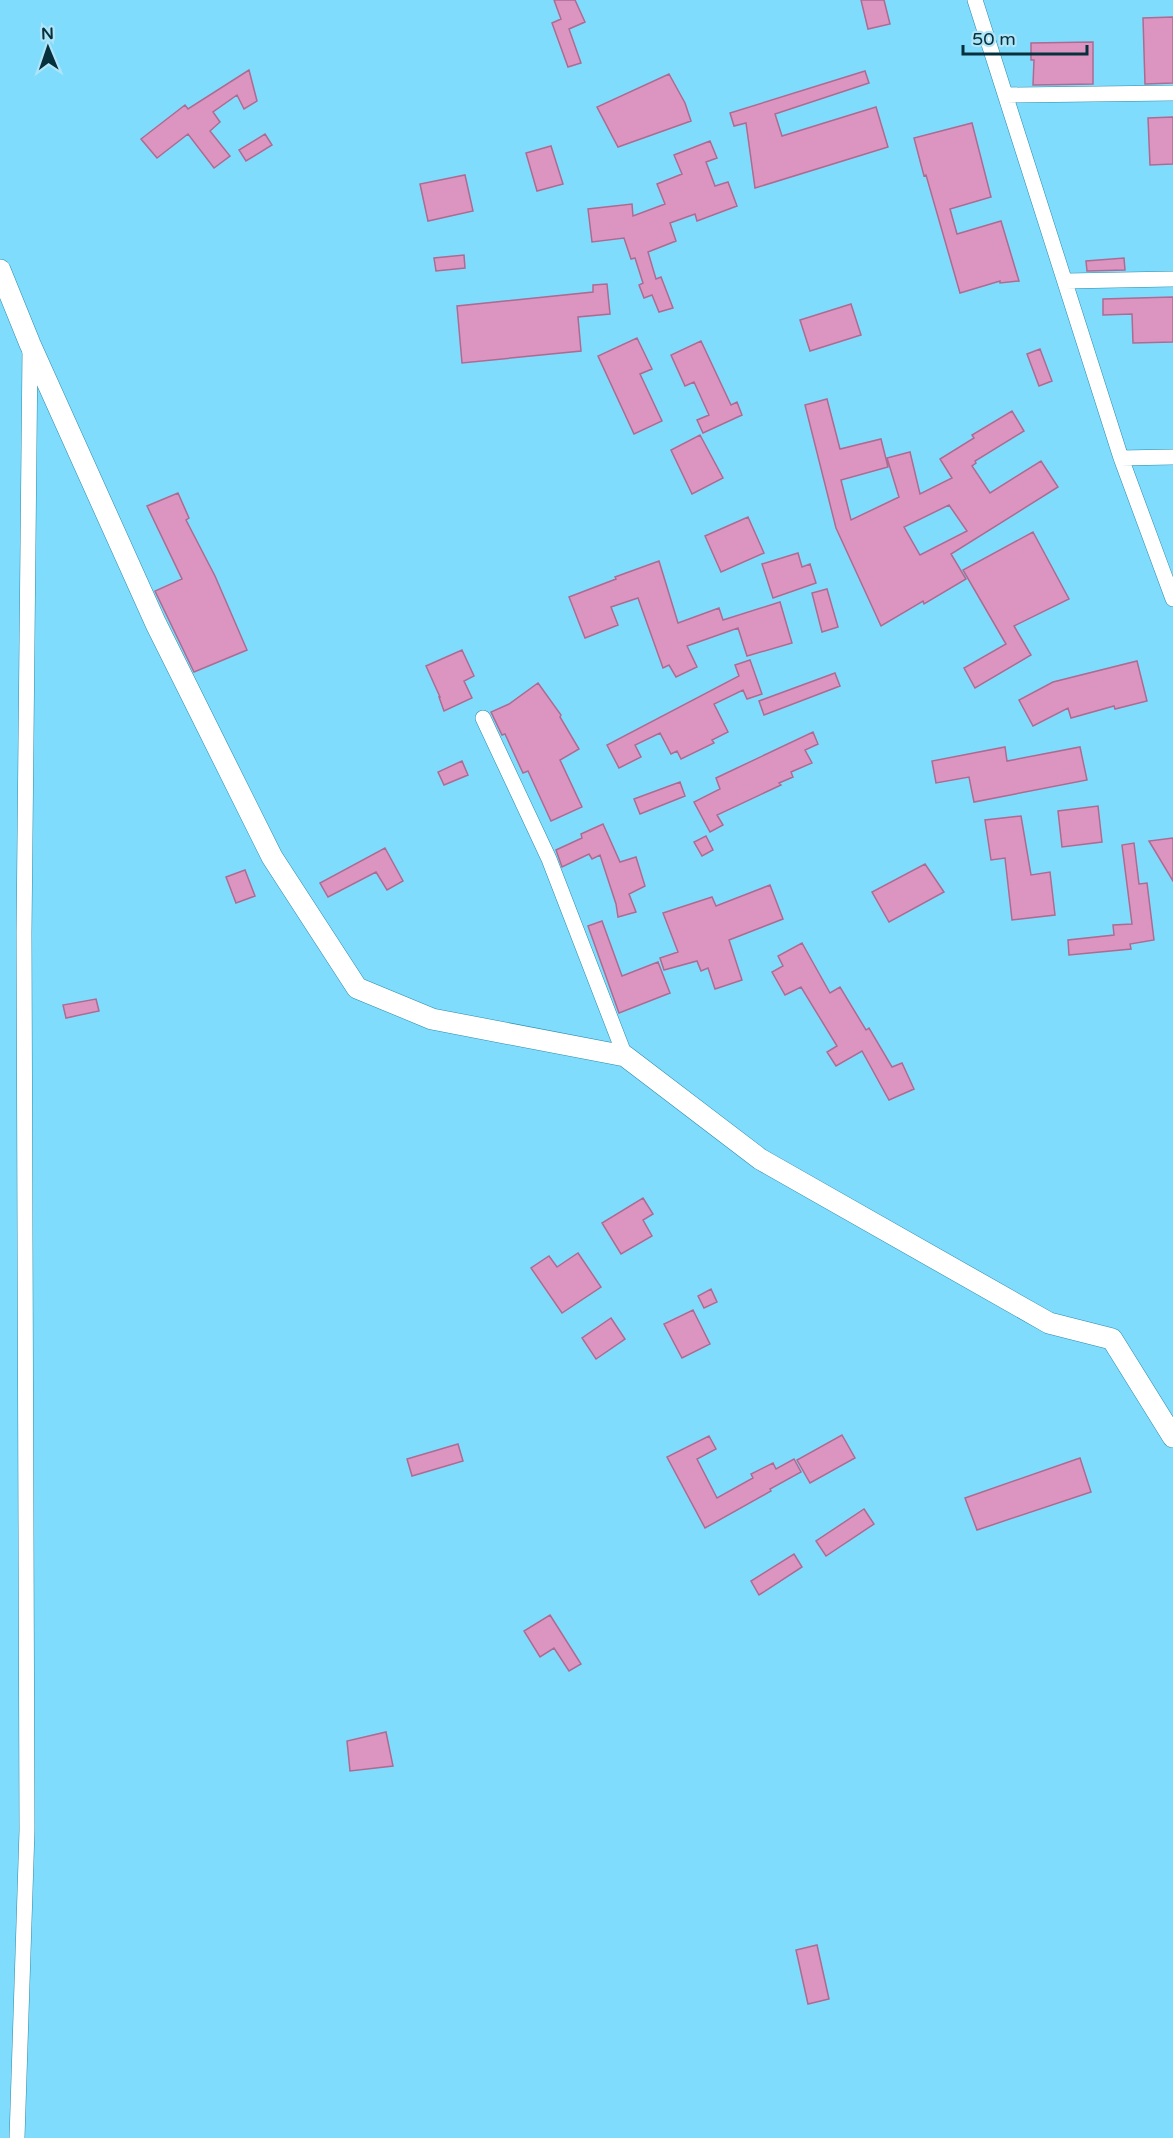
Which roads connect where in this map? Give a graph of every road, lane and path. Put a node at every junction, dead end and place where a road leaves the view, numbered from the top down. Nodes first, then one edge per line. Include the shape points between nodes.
1 (975, 0) edge
2 (1173, 93) edge
3 (1006, 95) junction
4 (0, 270) edge
5 (1173, 279) edge
6 (1066, 281) junction
7 (30, 344) junction
8 (1121, 458) junction
9 (1173, 458) edge
10 (1173, 599) edge
11 (483, 718) dead end
12 (625, 1056) junction
13 (1173, 1437) edge
14 (17, 2138) edge

1 - 3 street
2 - 3 street
3 - 6 street
4 - 7 street
5 - 6 street
6 - 8 street
7 - 12 street via 156,624 272,857 357,988 432,1019
7 - 14 street via 24,933 27,1830
8 - 9 street
8 - 10 street
11 - 12 street via 549,859
12 - 13 street via 760,1159 1049,1323 1112,1339

